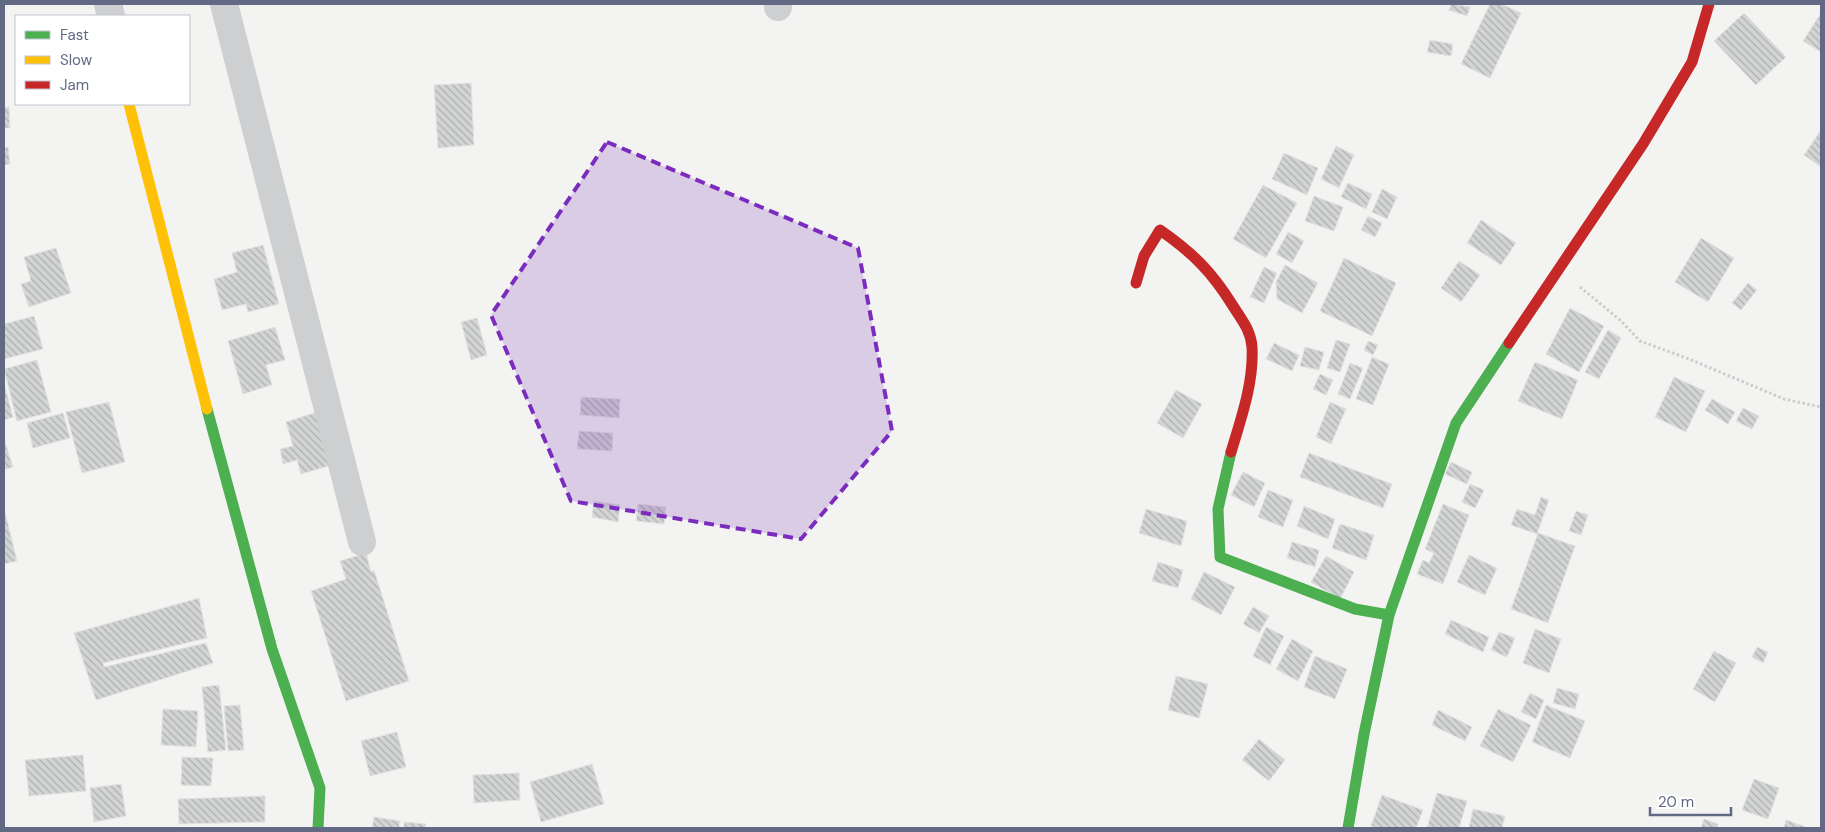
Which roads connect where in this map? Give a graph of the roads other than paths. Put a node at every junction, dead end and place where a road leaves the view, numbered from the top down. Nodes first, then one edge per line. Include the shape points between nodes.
1 (224, 4) edge
2 (1709, 4) edge
3 (129, 105) edge
4 (1136, 283) dead end
5 (362, 542) dead end
6 (1389, 615) junction
7 (318, 828) edge
8 (1348, 828) edge

1 - 5 street
2 - 6 street via 1692,62 1643,144 1456,423
3 - 7 street via 208,415 270,640 320,788
4 - 6 street via 1144,256 1160,230 1200,259 1222,285 1250,332 1252,359 1248,394 1222,483 1216,533 1220,556 1355,610
6 - 8 street

